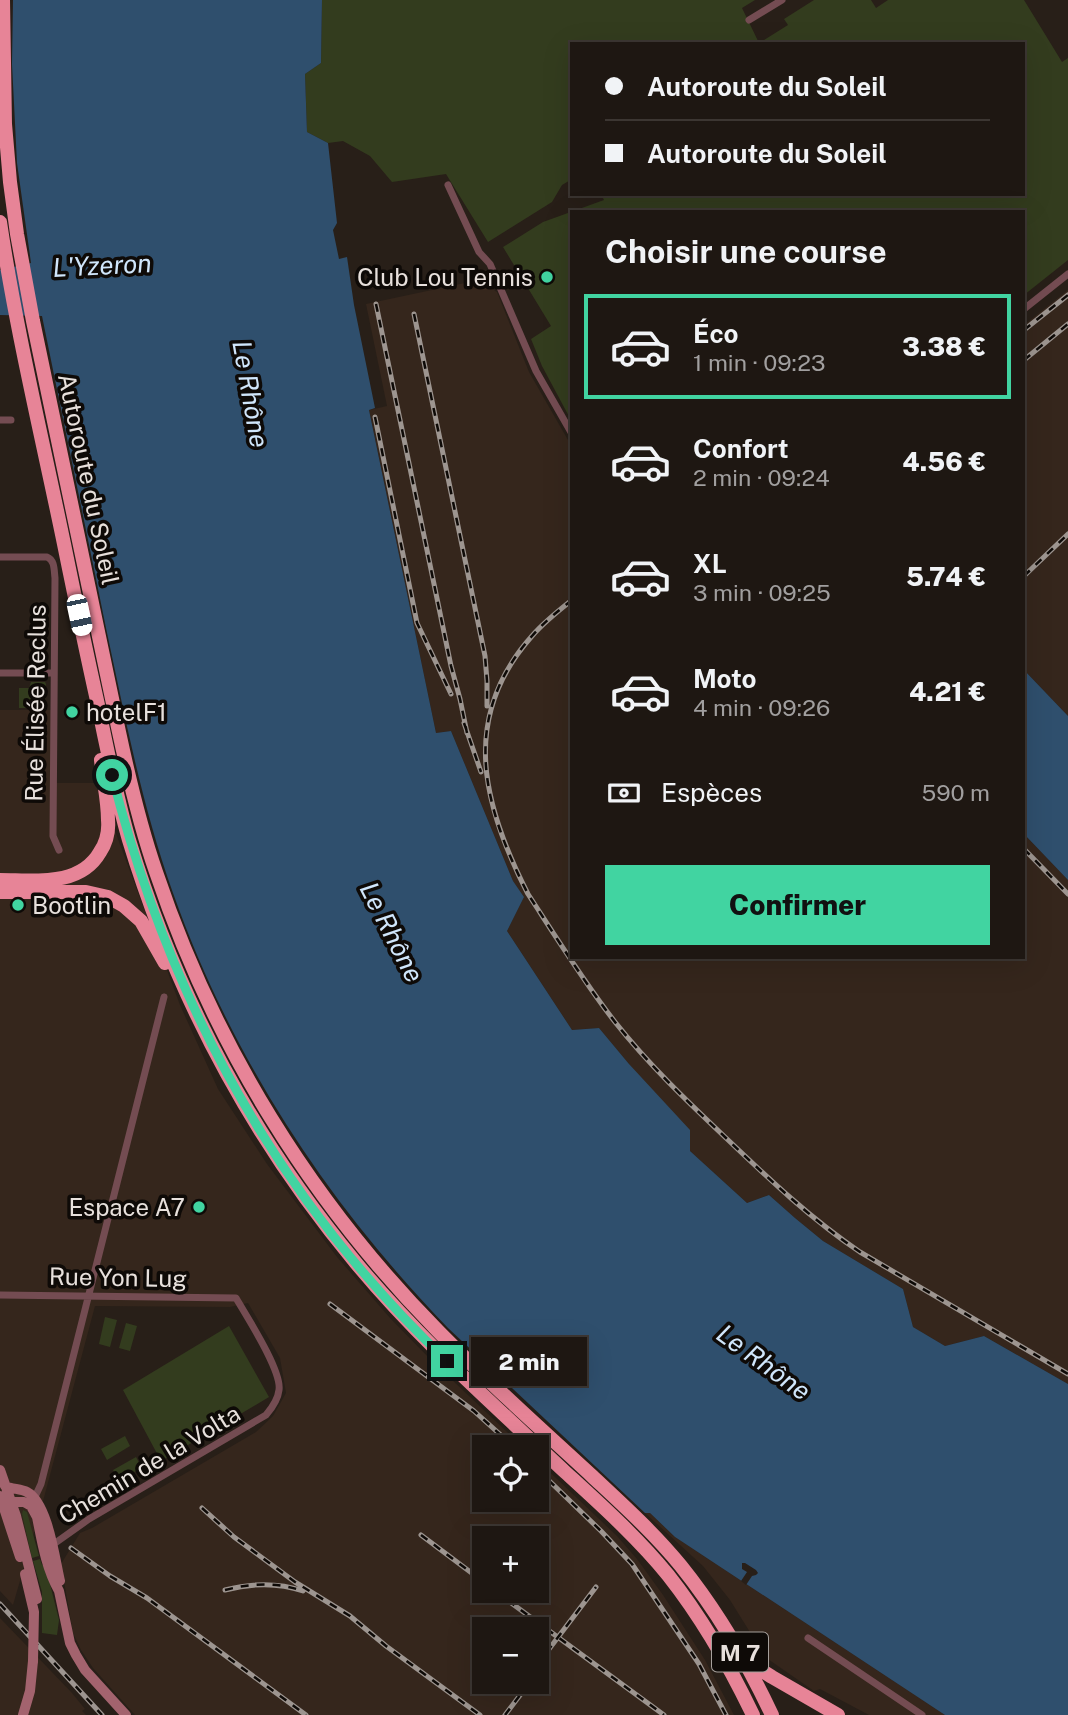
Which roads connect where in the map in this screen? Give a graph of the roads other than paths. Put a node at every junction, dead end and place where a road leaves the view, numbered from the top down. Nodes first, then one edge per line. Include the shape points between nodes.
1 (3, 0) edge
2 (782, 0) edge
3 (749, 20) dead end
4 (448, 186) dead end
5 (0, 222) edge
6 (1068, 274) edge
7 (1025, 308) edge
8 (0, 419) edge
9 (11, 420) dead end
10 (570, 431) edge
11 (0, 557) edge
12 (90, 668) junction
13 (0, 673) edge
14 (53, 673) junction
15 (59, 850) dead end
16 (0, 880) edge
17 (0, 892) edge
18 (164, 997) dead end
19 (206, 1034) junction
20 (0, 1295) edge
21 (88, 1296) junction
22 (266, 1415) joint
23 (0, 1470) edge
24 (6, 1494) edge
25 (32, 1502) junction
26 (38, 1524) junction
27 (52, 1545) junction
28 (59, 1591) junction
29 (702, 1593) junction
30 (808, 1638) dead end
31 (35, 1663) junction
32 (23, 1715) edge
33 (29, 1715) edge
34 (125, 1715) edge
35 (753, 1715) edge
36 (772, 1715) edge
37 (838, 1715) edge
38 (922, 1715) edge

1 - 29 highway, Autoroute du Soleil / M 7 via 5,124 13,207 33,321 140,822 183,947 263,1107 342,1222 440,1334 645,1527
2 - 3 street
4 - 10 street via 479,252 491,264 536,371
5 - 12 highway, Autoroute du Soleil / M 7
6 - 7 street
8 - 9 street
11 - 14 street, Rue Élisée Reclus via 47,557 53,562
12 - 16 highway via 109,822 104,845 97,858 68,877
12 - 19 highway, Autoroute du Soleil / M 7 via 112,775 140,875
13 - 14 street
14 - 15 street, Rue Élisée Reclus via 53,836
17 - 19 highway via 86,892 124,905 144,927
18 - 21 street
19 - 35 highway, Autoroute du Soleil / M 7 via 261,1132 340,1243 429,1343 651,1556 702,1621
20 - 21 street, Rue Yon Lug
21 - 22 street, Rue Yon Lug via 236,1298 277,1373 279,1389
21 - 25 street via 41,1484
22 - 27 street, Chemin de la Volta
23 - 24 street
24 - 25 street
24 - 31 street, bridge via 37,1599
25 - 26 street
25 - 27 street via 45,1518
26 - 27 street via 47,1545
26 - 28 street
27 - 28 street
28 - 34 street via 76,1656
29 - 36 highway, Autoroute du Soleil / M 7 via 738,1648
29 - 37 highway via 764,1672
30 - 38 street
31 - 32 street
31 - 33 street

